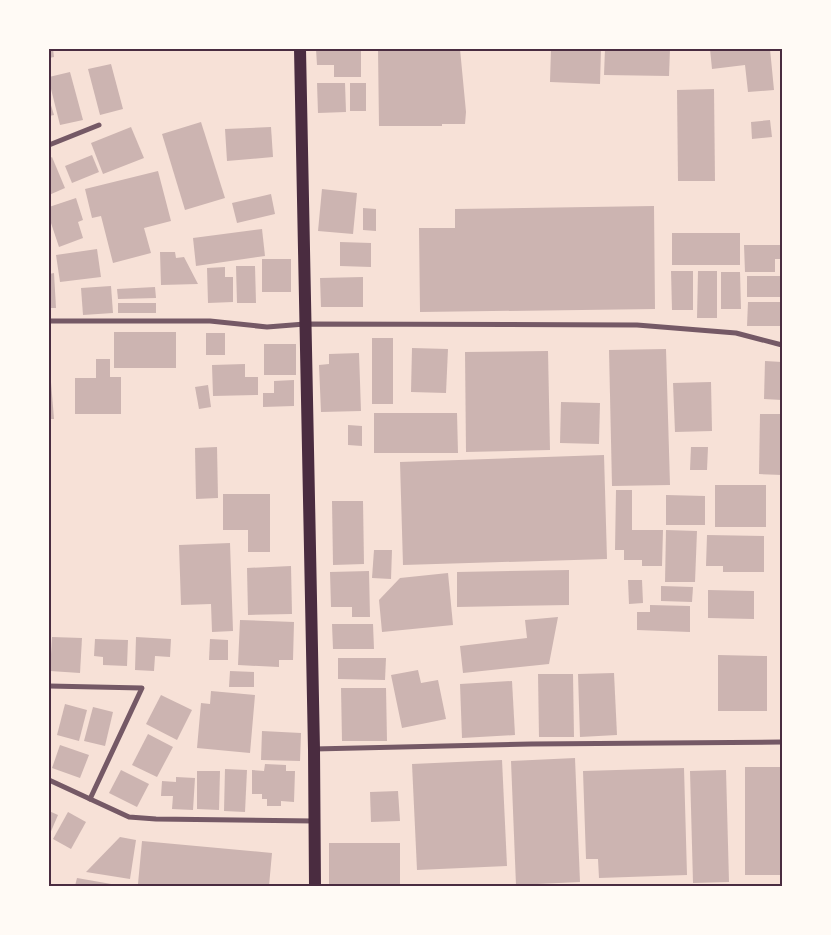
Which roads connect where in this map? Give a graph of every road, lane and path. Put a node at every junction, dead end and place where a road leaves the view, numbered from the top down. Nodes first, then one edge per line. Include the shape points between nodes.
1 (300, 49) edge
2 (99, 125) dead end
3 (49, 146) edge
4 (49, 321) edge
5 (305, 324) junction
6 (782, 345) edge
7 (49, 686) edge
8 (782, 742) edge
9 (314, 749) junction
10 (49, 780) edge
11 (90, 799) junction
12 (315, 821) junction
13 (315, 886) edge

1 - 5 main road
2 - 3 street
4 - 5 street via 210,321 267,327
5 - 6 street via 637,325 736,333
5 - 9 main road
7 - 11 street via 142,688
8 - 9 street
9 - 12 main road
10 - 11 street
11 - 12 street via 129,817
12 - 13 main road

